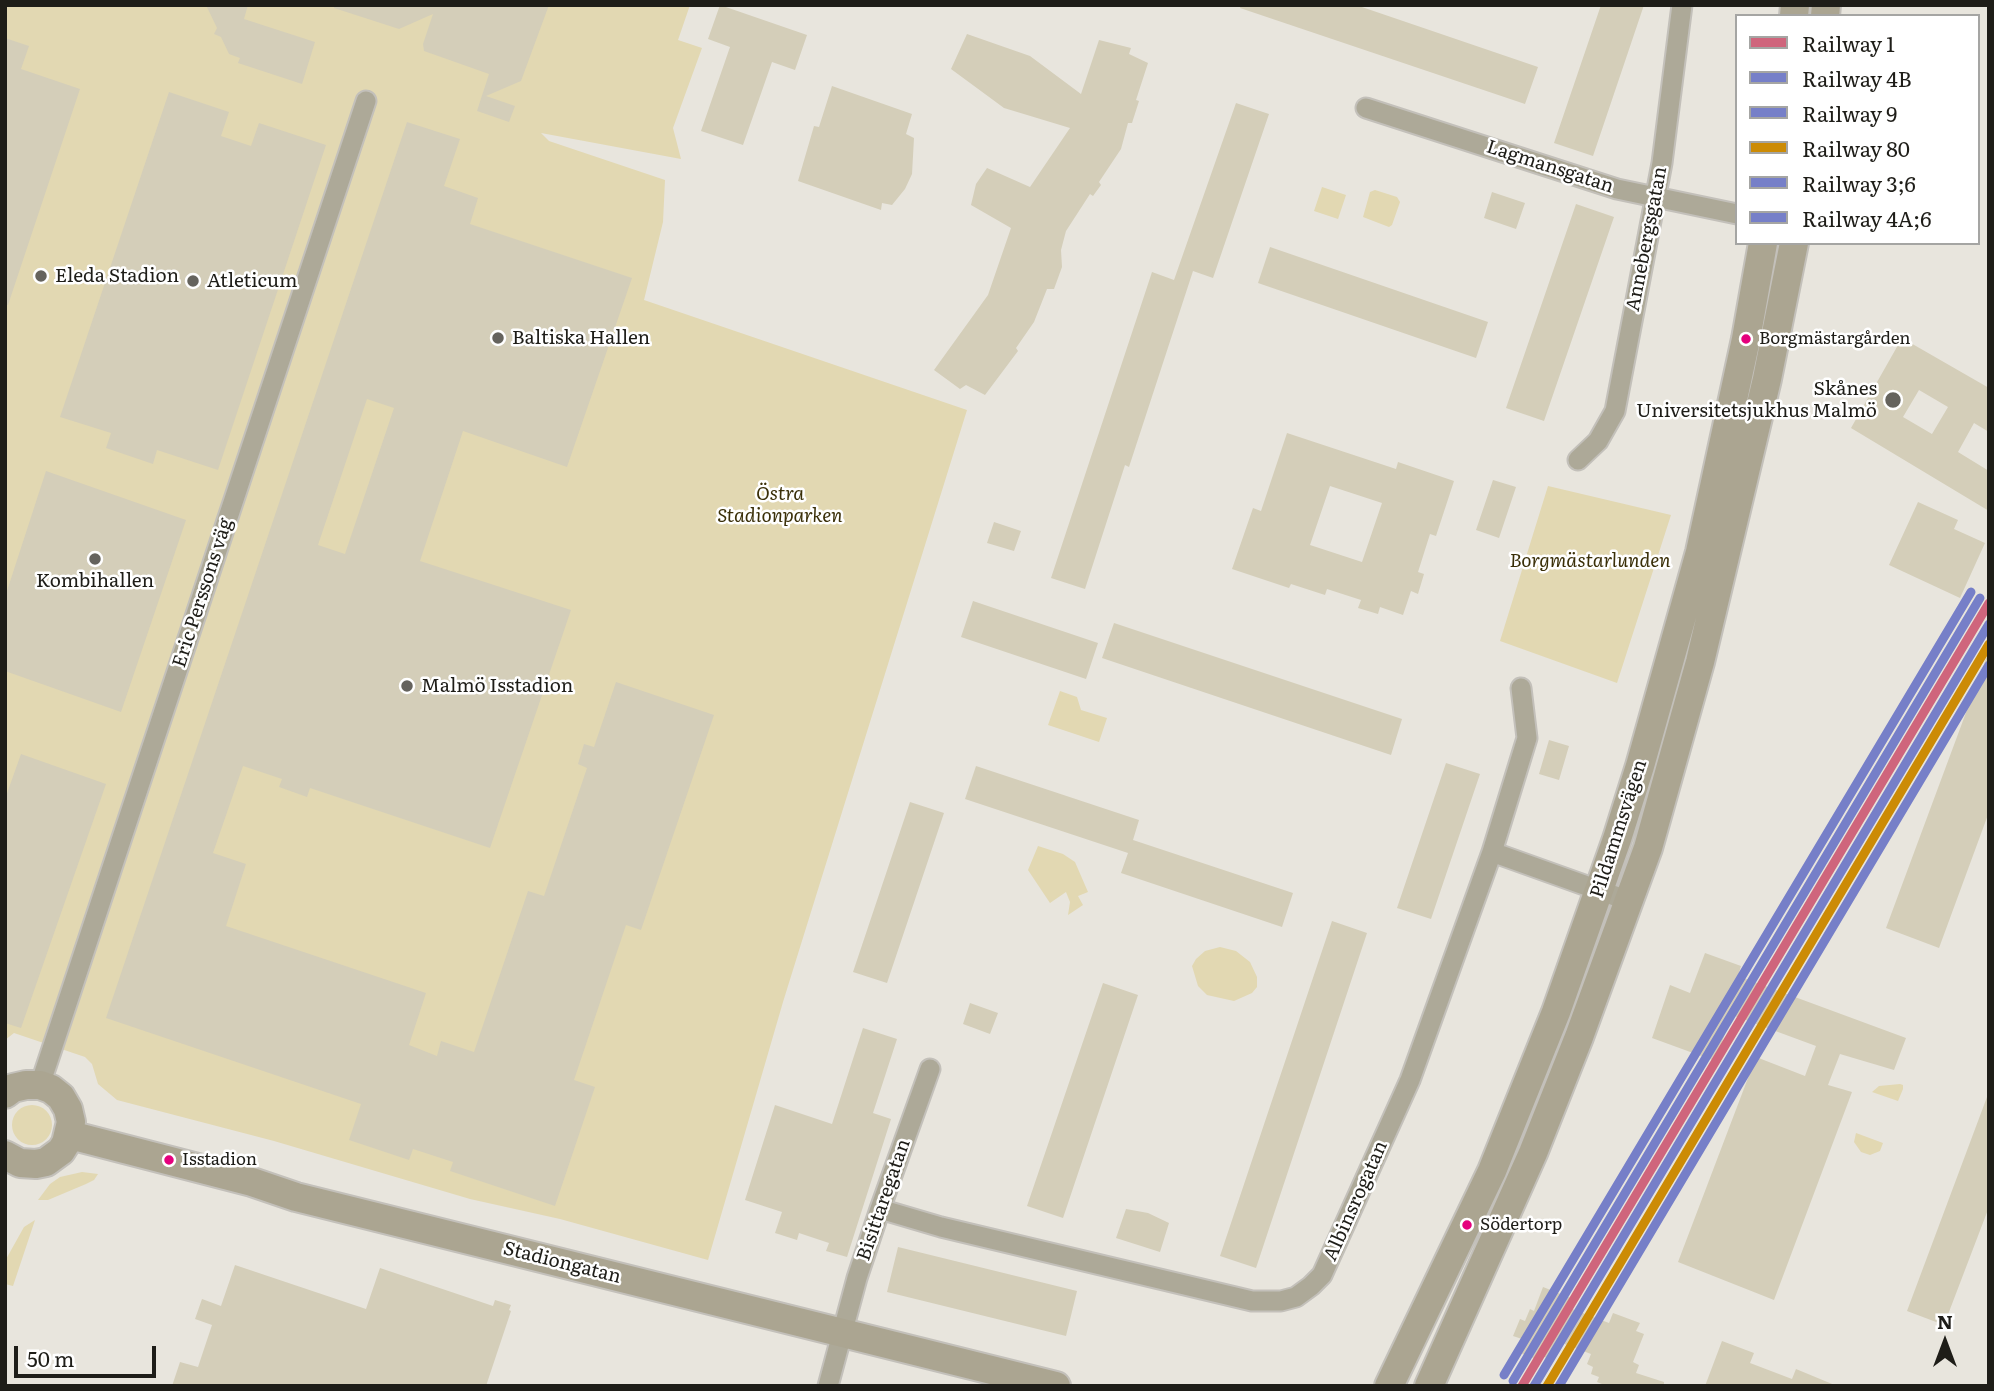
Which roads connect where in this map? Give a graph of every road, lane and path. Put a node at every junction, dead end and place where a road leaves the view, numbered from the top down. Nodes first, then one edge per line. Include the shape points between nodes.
1 (1682, 5) edge
2 (366, 101) dead end
3 (1366, 108) dead end
4 (1655, 198) junction
5 (1735, 214) edge
6 (1763, 245) edge
7 (1794, 245) edge
8 (1578, 460) dead end
9 (1521, 688) dead end
10 (1492, 852) junction
11 (1599, 890) junction
12 (1629, 901) junction
13 (930, 1069) dead end
14 (40, 1085) junction
15 (5, 1094) edge
16 (70, 1135) junction
17 (5, 1155) edge
18 (880, 1209) junction
19 (843, 1333) junction
20 (828, 1386) edge
21 (1056, 1386) edge
22 (1389, 1386) edge
23 (1429, 1386) edge

1 - 4 street, Annebergsgatan
2 - 14 street, Eric Perssons väg
3 - 4 street, Lagmansgatan
4 - 5 street, Lagmansgatan
4 - 8 street, Annebergsgatan via 1615,411 1598,441
6 - 11 main road, Pildammsvägen via 1700,552 1640,766
7 - 12 main road, Pildammsvägen via 1700,662
9 - 10 street, Albinsrogatan via 1527,738
10 - 11 street
10 - 18 street, Albinsrogatan via 1410,1080 1322,1275 1296,1297 1252,1301
11 - 12 street
11 - 22 main road, Pildammsvägen via 1492,1171
12 - 23 main road, Pildammsvägen via 1533,1153
13 - 18 street, Bisittaregatan
14 - 15 main road via 26,1084
14 - 16 main road via 61,1097 68,1109
16 - 17 main road via 61,1151 46,1162 20,1163
16 - 19 main road, Stadiongatan via 296,1197
18 - 19 street, Bisittaregatan
19 - 20 street, Bisittaregatan
19 - 21 main road, Stadiongatan

